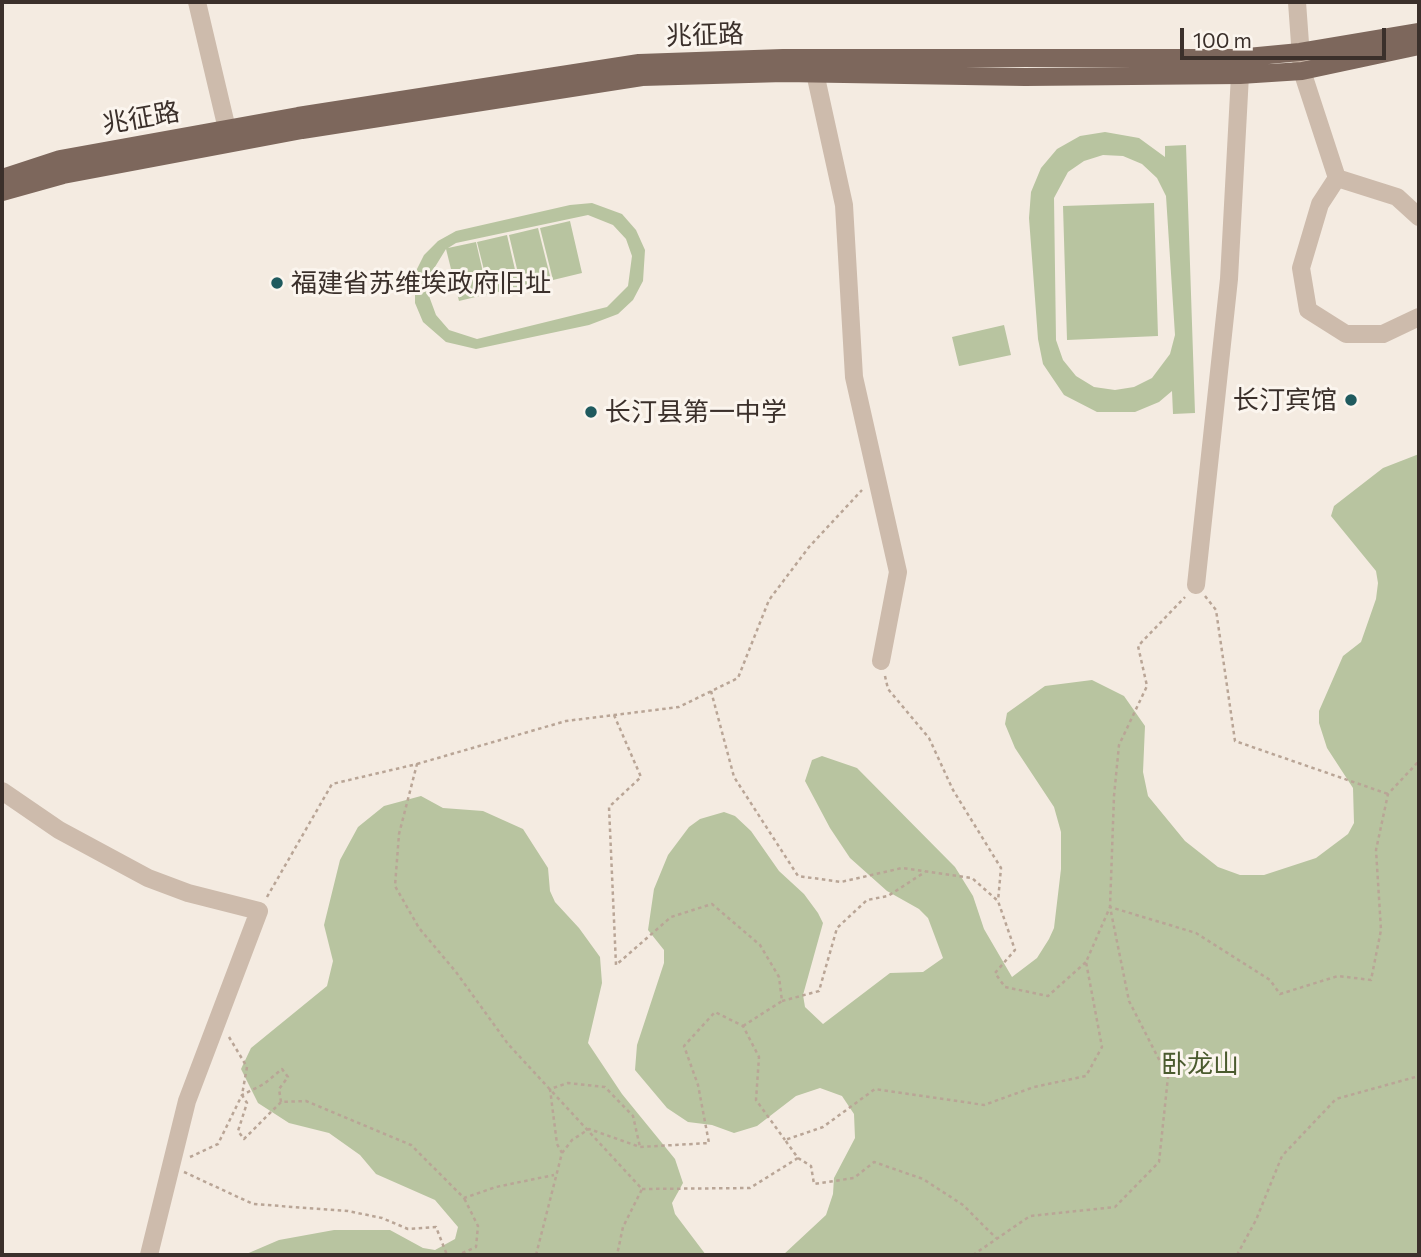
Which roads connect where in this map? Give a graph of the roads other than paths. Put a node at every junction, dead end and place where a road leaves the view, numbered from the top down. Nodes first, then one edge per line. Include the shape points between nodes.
1 (197, 2) edge
2 (1297, 2) edge
3 (1419, 32) edge
4 (1419, 46) edge
5 (1300, 52) junction
6 (1301, 71) junction
7 (815, 73) junction
8 (1240, 75) junction
9 (227, 129) junction
10 (2, 178) edge
11 (1337, 178) junction
12 (2, 192) edge
13 (1419, 217) edge
14 (1419, 317) edge
15 (1196, 585) road end
16 (881, 661) road end
17 (2, 791) edge
18 (149, 1255) edge

1 - 9 street
2 - 5 street
3 - 5 main road, 兆征路
4 - 6 main road
5 - 6 street
5 - 9 main road, 兆征路 via 1237,58 783,58 639,63
6 - 8 main road
6 - 11 street
7 - 8 main road
7 - 12 main road via 642,77 302,130 63,175
7 - 16 street via 844,205 854,377 898,572
8 - 15 street via 1229,279
9 - 10 main road, 兆征路 via 60,159
11 - 13 street via 1397,197
11 - 14 street via 1320,204 1301,268 1308,310 1346,334 1383,334
17 - 18 street via 58,830 148,878 259,911 187,1101

